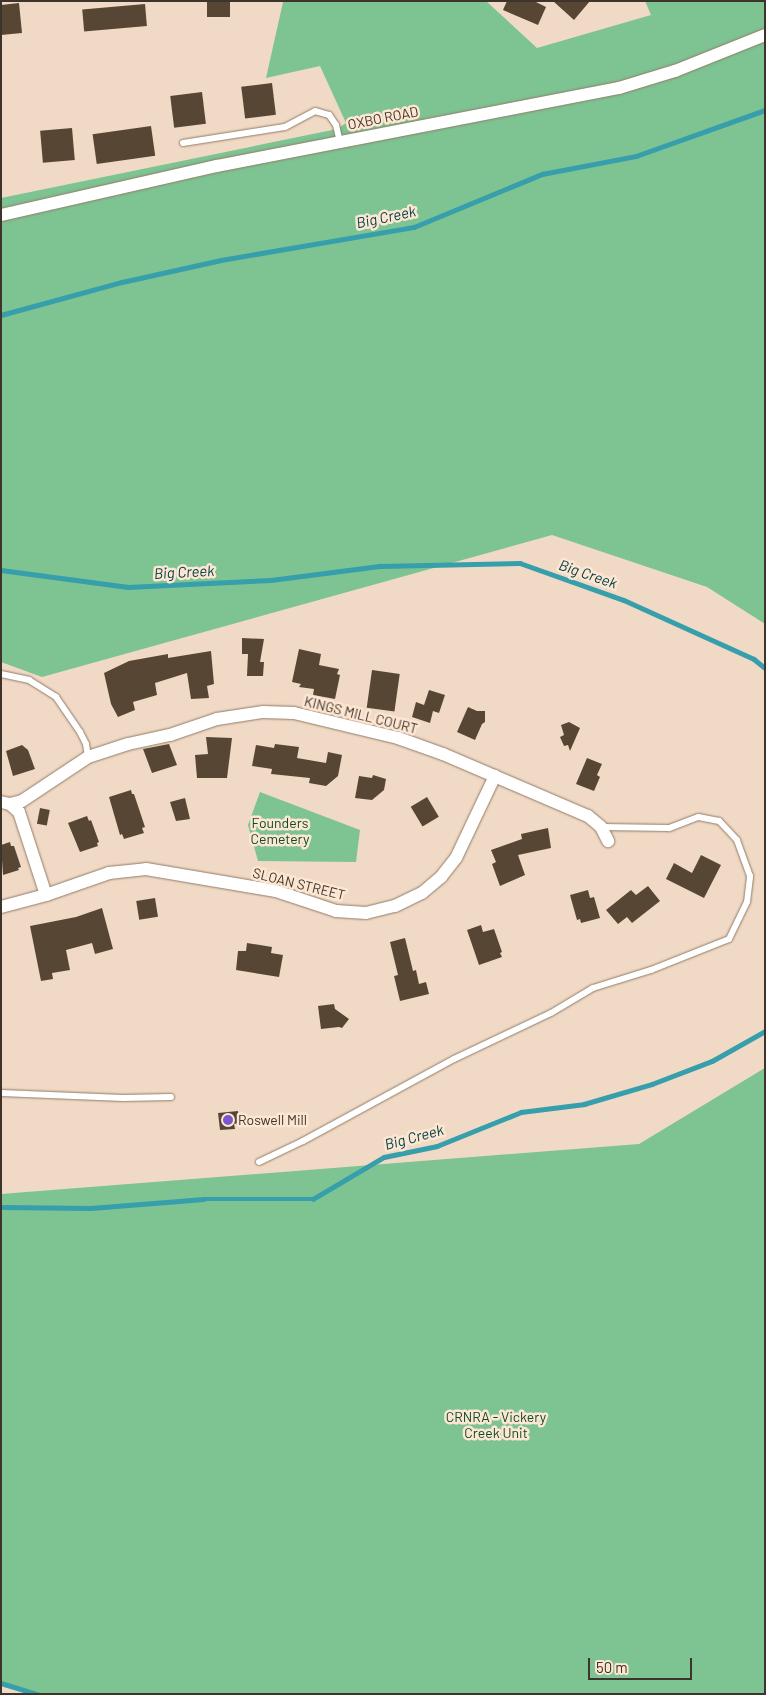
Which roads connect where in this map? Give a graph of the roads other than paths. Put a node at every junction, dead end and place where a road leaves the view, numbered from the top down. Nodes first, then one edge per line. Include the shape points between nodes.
1 (765, 35) edge
2 (340, 142) junction
3 (183, 143) dead end
4 (1, 215) edge
5 (1, 674) edge
6 (88, 757) junction
7 (495, 776) junction
8 (6, 803) edge
9 (601, 827) junction
10 (608, 841) dead end
11 (46, 894) junction
12 (1, 907) edge
13 (1, 1093) edge
14 (171, 1097) dead end
15 (259, 1162) dead end

1 - 2 street, OXBO ROAD via 619,88
2 - 3 lane via 336,125 329,115 315,111 285,127
2 - 4 street, OXBO ROAD
5 - 6 lane via 29,680 56,697 83,738
6 - 7 street, KINGS MILL COURT via 217,719 263,712 287,713 398,738
6 - 8 street, KINGS MILL COURT via 28,797
7 - 9 street, KINGS MILL COURT via 588,816
7 - 11 street, SLOAN STREET via 456,858 422,893 395,906 366,912 336,911 276,891 146,869 109,873
8 - 11 street via 19,812
9 - 10 street, KINGS MILL COURT
9 - 15 lane via 669,828 698,816 719,821 737,840 750,876 747,902 729,939 651,970 593,988 551,1013 454,1058
11 - 12 street, SLOAN STREET
13 - 14 lane

